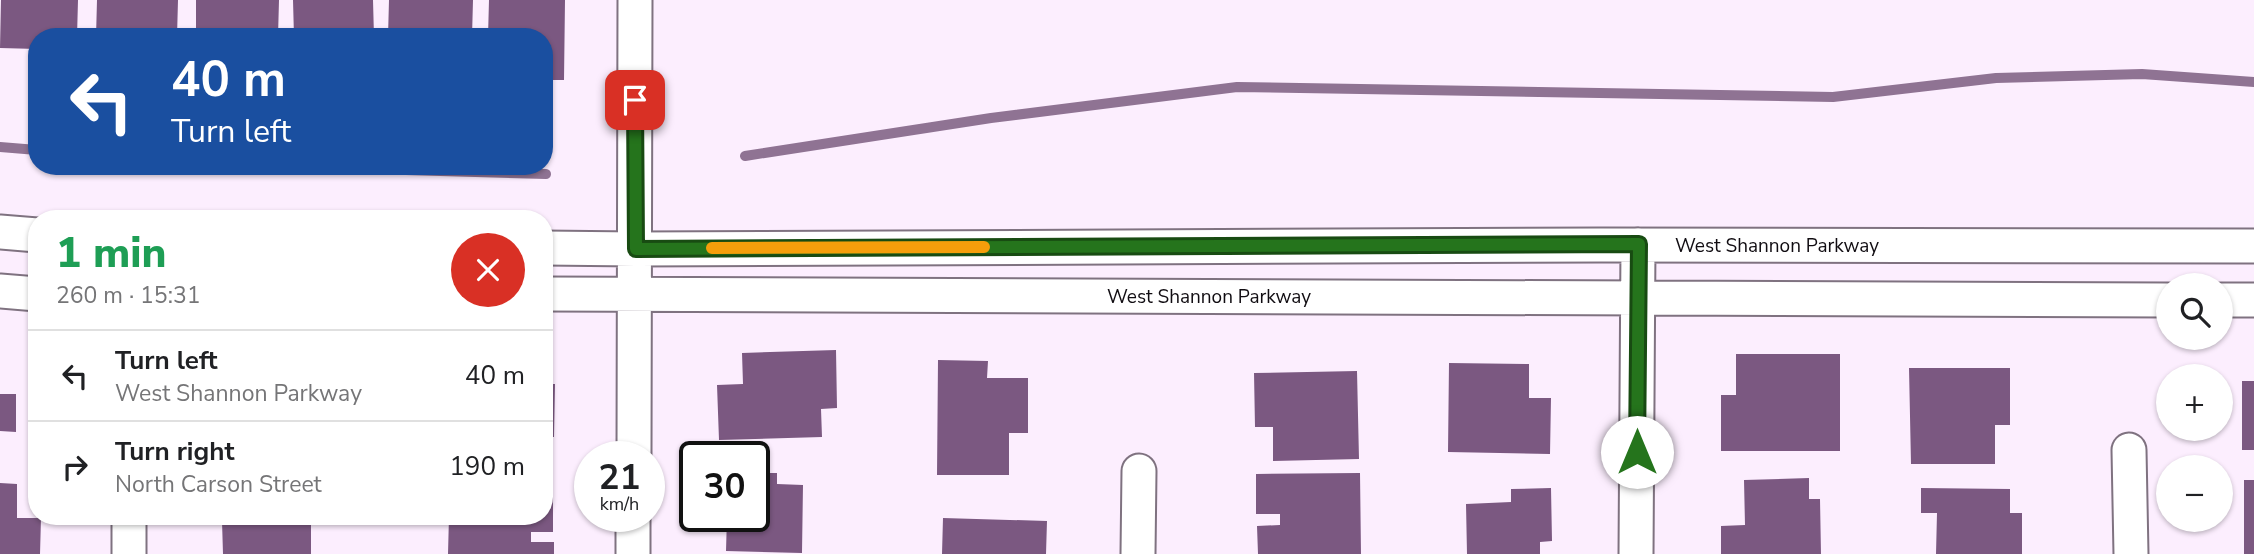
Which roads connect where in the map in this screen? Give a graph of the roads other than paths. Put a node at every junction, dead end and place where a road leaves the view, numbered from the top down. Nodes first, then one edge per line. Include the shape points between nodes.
1 (635, 0) edge
2 (0, 232) edge
3 (28, 234) edge
4 (1639, 244) junction
5 (2254, 246) edge
6 (553, 248) edge
7 (636, 249) junction
8 (0, 291) edge
9 (28, 293) edge
10 (636, 293) junction
11 (553, 294) edge
12 (1638, 298) junction
13 (2156, 300) edge
14 (2233, 300) edge
15 (2254, 300) edge
16 (634, 441) edge
17 (2129, 450) dead end
18 (1139, 471) dead end
19 (129, 525) edge
20 (634, 532) edge
21 (129, 554) edge
22 (633, 554) edge
23 (1138, 554) edge
24 (1636, 554) edge
25 (2131, 554) edge

1 - 7 street
2 - 3 street
4 - 5 street, West Shannon Parkway
4 - 7 street, West Shannon Parkway
4 - 12 street
6 - 7 street, West Shannon Parkway
7 - 10 street
8 - 9 street
10 - 11 street, West Shannon Parkway
10 - 12 street, West Shannon Parkway
10 - 16 street
12 - 13 street, West Shannon Parkway
12 - 24 street
14 - 15 street
17 - 25 street
18 - 23 street
19 - 21 street
20 - 22 street

